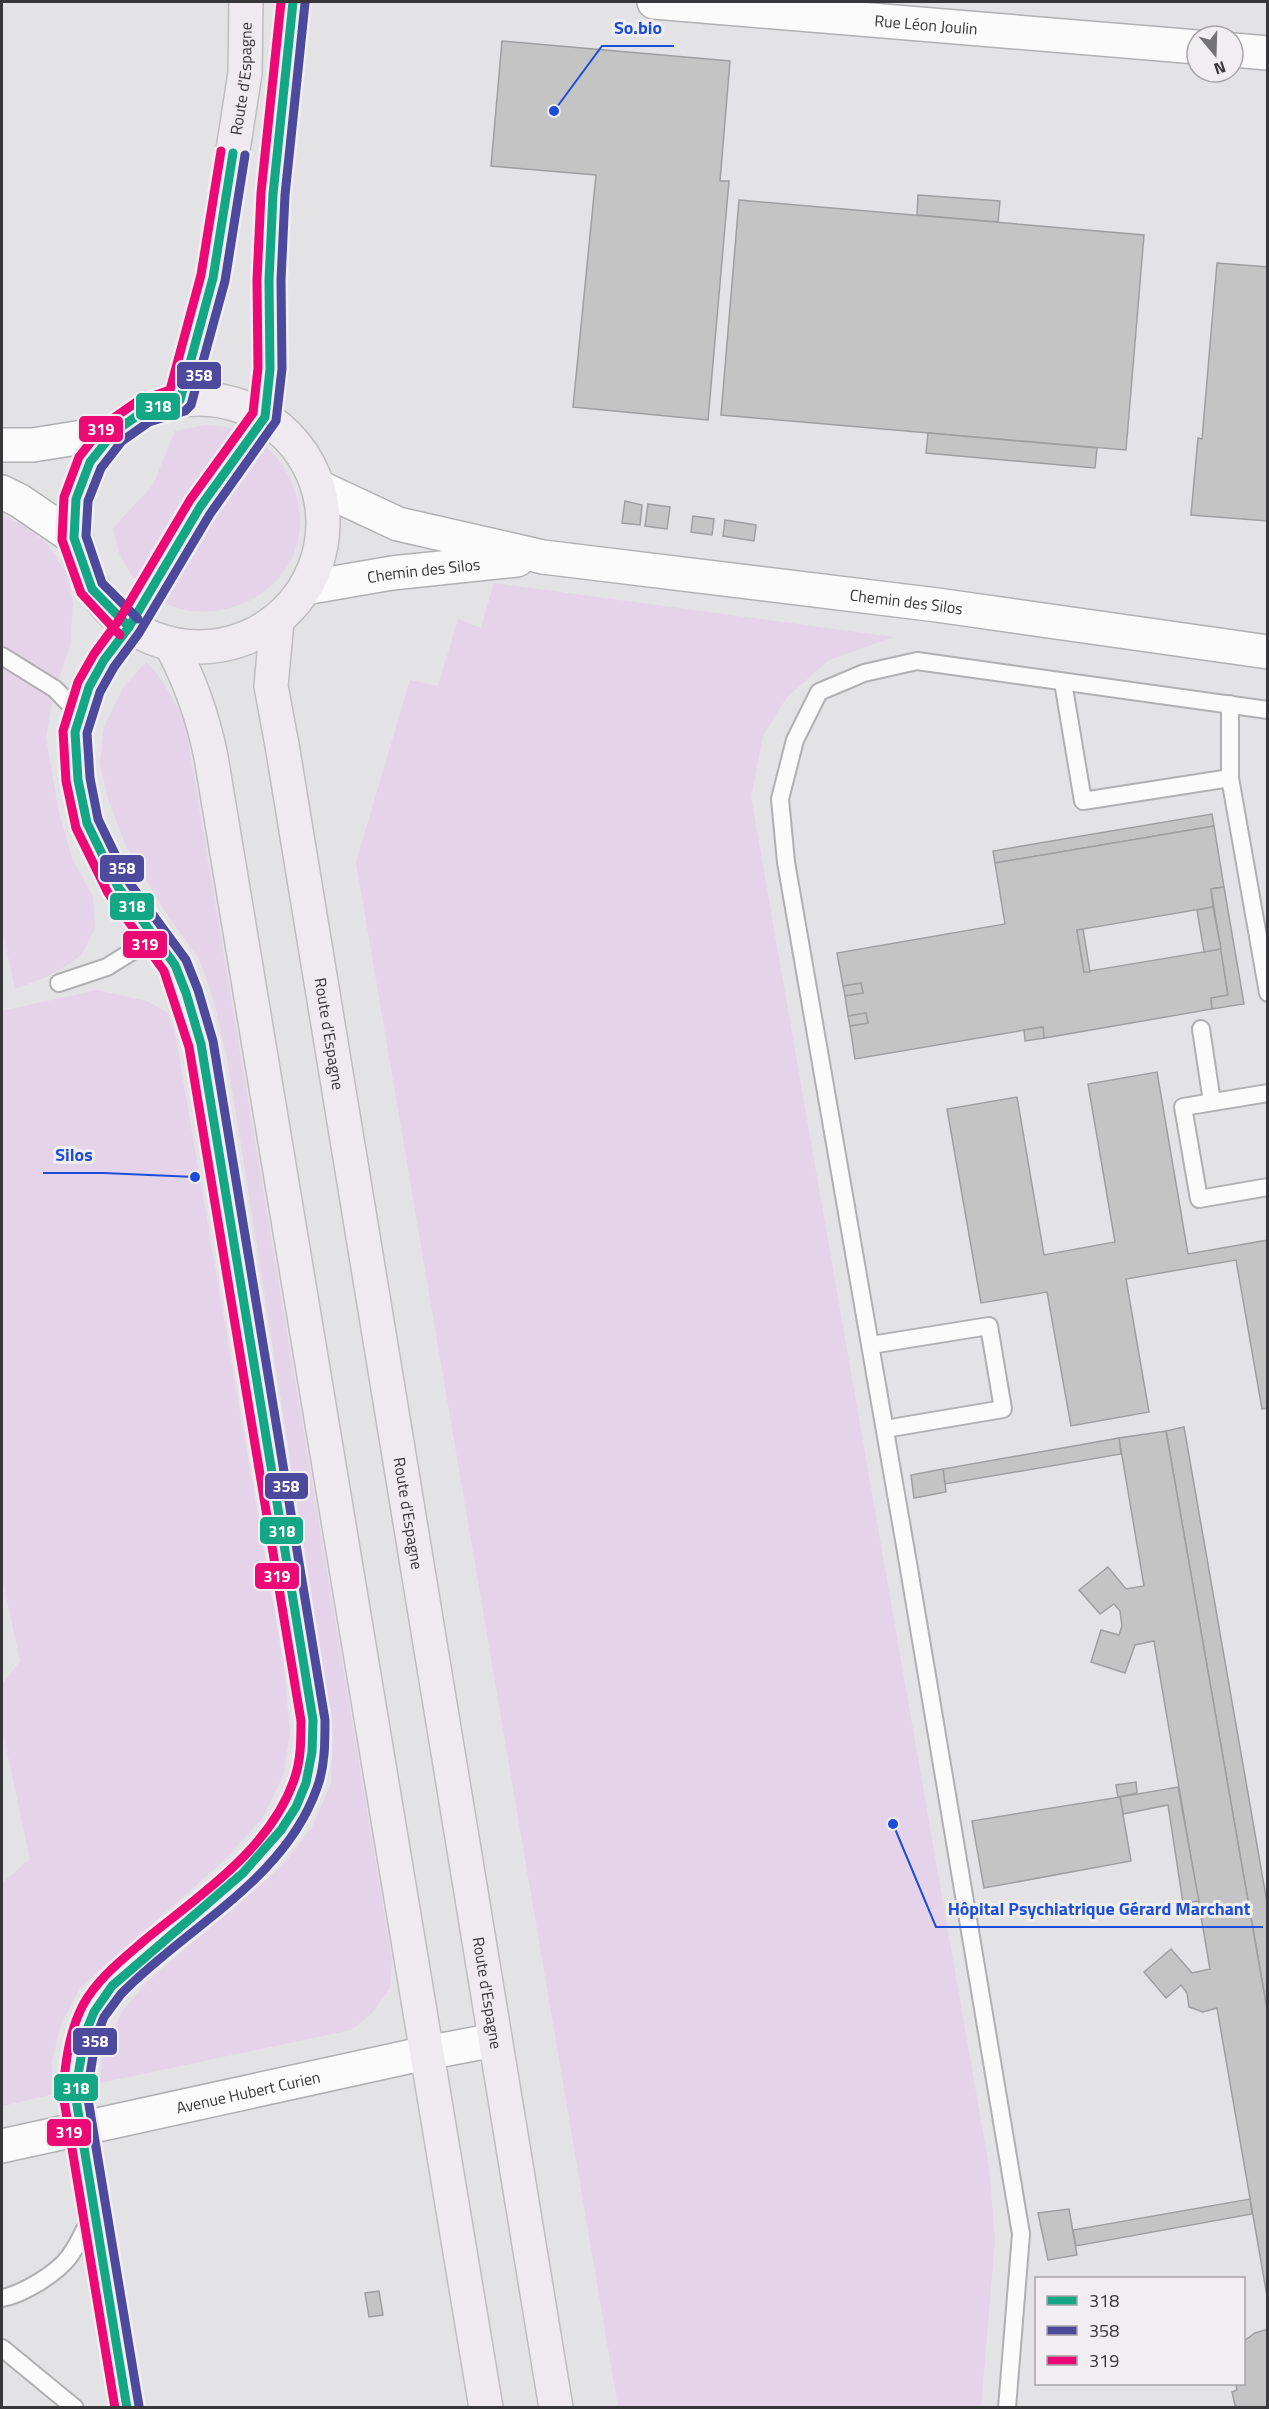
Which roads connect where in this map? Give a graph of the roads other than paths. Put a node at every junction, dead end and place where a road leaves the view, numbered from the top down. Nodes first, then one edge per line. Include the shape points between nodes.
1 (246, 2) edge
2 (292, 2) edge
3 (654, 2) edge
4 (1185, 46) edge
5 (1245, 51) edge
6 (1268, 53) edge
7 (180, 400) junction
8 (265, 417) junction
9 (114, 432) junction
10 (2, 445) edge
11 (319, 487) junction
12 (2, 492) edge
13 (74, 538) junction
14 (543, 557) junction
15 (305, 588) junction
16 (277, 621) junction
17 (129, 627) junction
18 (171, 645) junction
19 (1268, 652) edge
20 (2, 656) edge
21 (1063, 682) junction
22 (1230, 704) junction
23 (1268, 710) edge
24 (79, 714) junction
25 (1230, 778) junction
26 (155, 937) junction
27 (59, 983) dead end
28 (1268, 993) edge
29 (1201, 1029) dead end
30 (1268, 1093) edge
31 (1212, 1102) junction
32 (1268, 1187) edge
33 (871, 1345) junction
34 (885, 1429) junction
35 (495, 2040) junction
36 (426, 2053) junction
37 (81, 2128) junction
38 (2, 2146) edge
39 (94, 2211) junction
40 (2, 2298) edge
41 (2, 2348) edge
42 (75, 2408) edge
43 (127, 2408) edge
44 (486, 2408) edge
45 (556, 2408) edge
46 (1007, 2408) edge

1 - 7 main road, Route d'Espagne via 245,73 213,278
2 - 8 main road via 273,194 270,369
3 - 4 street, Rue Léon Joulin
5 - 6 street
7 - 8 main road via 224,401
7 - 9 main road via 144,411
8 - 11 main road via 298,447
8 - 17 lane via 200,507
9 - 10 street via 33,445
9 - 13 main road via 90,462 76,499
11 - 14 street, Chemin des Silos via 398,524
11 - 15 main road via 323,539
12 - 13 street
13 - 17 main road via 92,589
14 - 15 street, Chemin des Silos via 392,573
14 - 19 street, Chemin des Silos via 914,602
15 - 16 main road
16 - 18 main road via 245,639 208,648
16 - 35 main road, Route d'Espagne via 271,686 274,710
17 - 18 main road
17 - 24 lane via 104,660
18 - 36 main road via 197,700 212,758
20 - 24 lane via 55,689
21 - 22 lane
21 - 25 lane via 1083,801
21 - 33 lane via 917,661 864,673 819,692 795,740 780,799 786,862
22 - 23 lane
22 - 25 lane
24 - 26 lane via 75,750 87,823 118,887
25 - 28 lane
26 - 27 lane via 107,966
26 - 37 lane via 175,965 201,1044 313,1720 313,1752 306,1785 294,1811 263,1853 120,1978 100,2001 80,2044 75,2092
29 - 31 lane
30 - 31 lane
31 - 32 lane via 1183,1107 1198,1199
33 - 34 lane
33 - 34 lane via 989,1326 1003,1409
34 - 46 lane via 1021,2234
35 - 36 street, Avenue Hubert Curien
35 - 45 main road, Route d'Espagne
36 - 37 street, Avenue Hubert Curien
36 - 44 main road
37 - 38 street, Avenue Hubert Curien
37 - 39 lane
39 - 40 lane via 69,2258 18,2295
39 - 43 lane
41 - 42 lane

